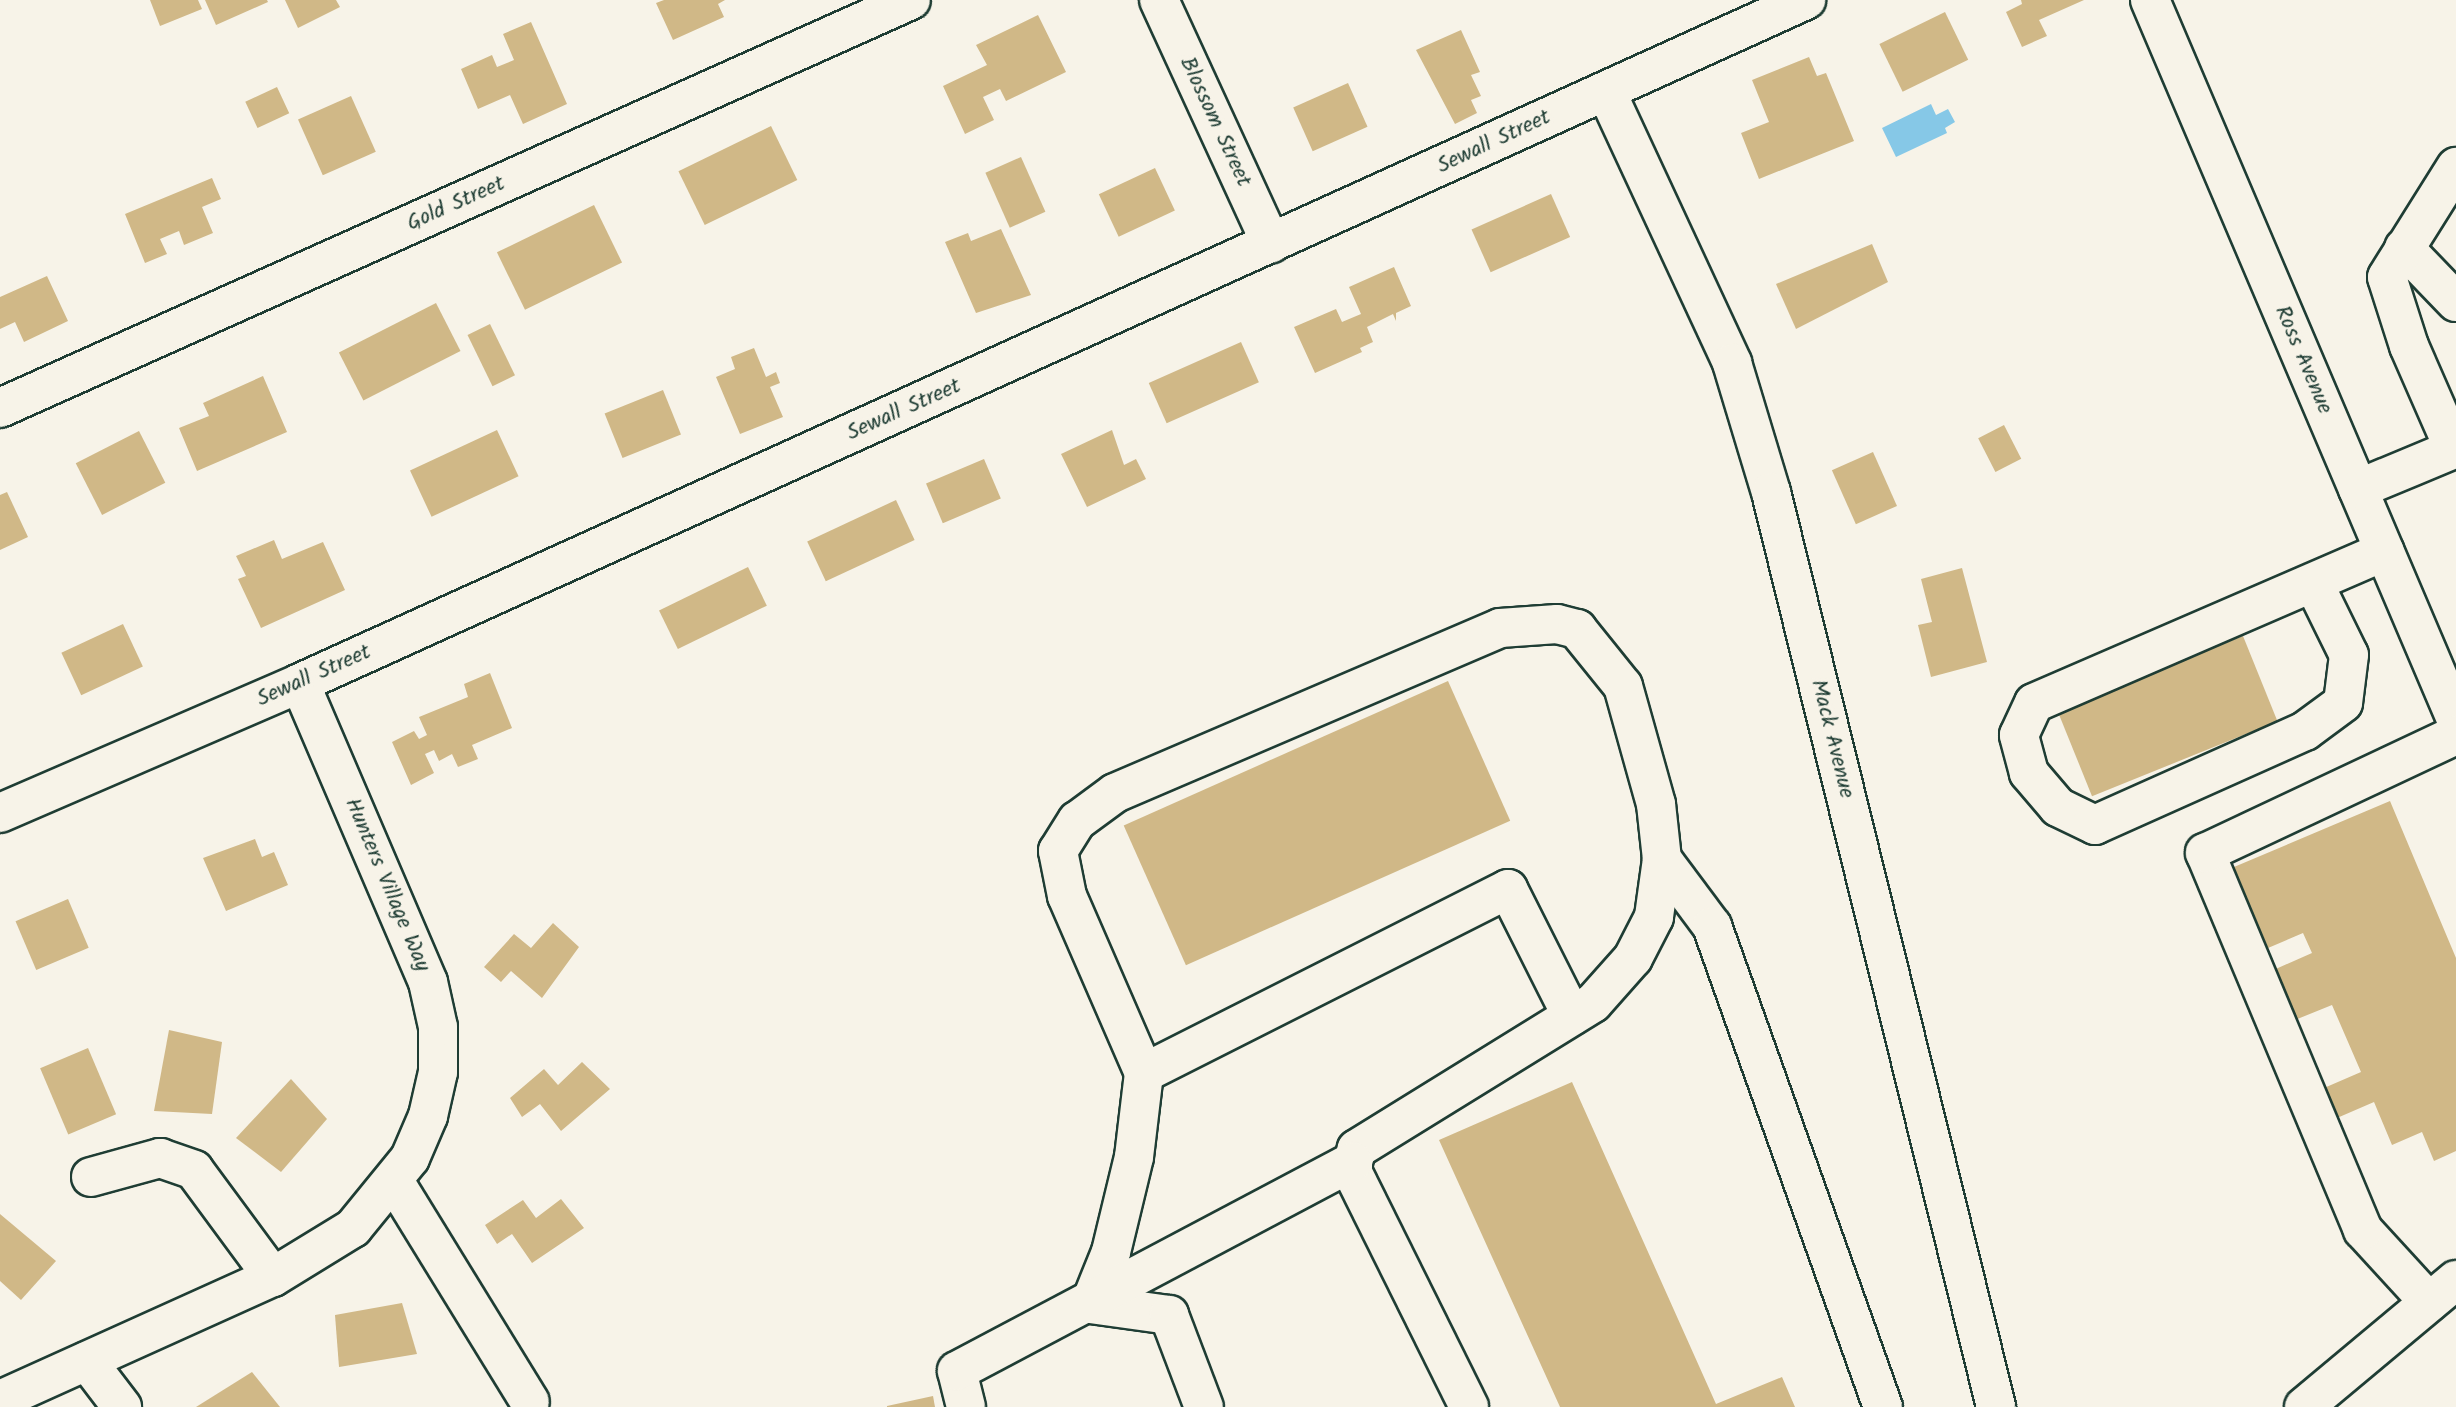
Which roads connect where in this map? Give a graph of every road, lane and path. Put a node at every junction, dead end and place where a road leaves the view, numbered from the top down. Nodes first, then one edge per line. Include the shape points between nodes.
1 (911, 0) edge
2 (1159, 0) edge
3 (1806, 0) edge
4 (2150, 0) edge
5 (1606, 91) junction
6 (2456, 167) edge
7 (1271, 244) junction
8 (2404, 248) junction
9 (2456, 302) edge
10 (0, 408) edge
11 (2455, 449) edge
12 (2358, 489) junction
13 (2385, 551) junction
14 (2314, 584) junction
15 (300, 683) junction
16 (2456, 719) edge
17 (2456, 735) edge
18 (0, 813) edge
19 (1662, 859) junction
20 (1572, 1016) junction
21 (1144, 1073) junction
22 (1353, 1161) junction
23 (91, 1177) dead end
24 (394, 1181) junction
25 (273, 1277) junction
26 (2443, 1291) edge
27 (1090, 1304) junction
28 (87, 1361) junction
29 (3, 1393) edge
30 (530, 1402) dead end
31 (122, 1407) edge
32 (966, 1407) edge
33 (1204, 1407) edge
34 (1469, 1407) edge
35 (1883, 1407) edge
36 (1996, 1407) edge
37 (2304, 1407) edge

1 - 10 street, Gold Street
2 - 7 street, Blossom Street
3 - 5 street, Sewall Street
4 - 12 street, Ross Avenue
5 - 7 street, Sewall Street
5 - 36 street, Mack Avenue via 1732,363 1771,492
6 - 8 street
7 - 15 street, Sewall Street
8 - 9 street
8 - 11 street via 2387,277 2409,346
11 - 12 street
12 - 13 street, Ross Avenue
13 - 14 street
13 - 16 street, Ross Avenue
14 - 14 street via 2034,703 2019,735 2029,773 2058,807 2095,825 2305,731 2343,703 2349,655
15 - 18 street, Sewall Street
15 - 24 street, Hunters Village Way via 413,940 438,1027 438,1072 428,1116
17 - 26 street via 2205,853 2363,1230
19 - 20 street via 1654,917 1633,958 1593,1003
19 - 21 street via 1656,804 1623,686 1577,629 1557,624 1500,628 1374,678 1115,793 1077,821 1058,851 1067,896
19 - 35 street via 1712,926
20 - 21 street via 1508,889
20 - 22 street via 1357,1149
21 - 27 street via 1134,1157 1111,1252
22 - 27 street
22 - 34 street via 1353,1173
23 - 25 street via 160,1158 194,1170
24 - 25 street, Hunters Village Way via 353,1228
24 - 30 street
25 - 28 street, Hunters Village Way
26 - 37 street
27 - 32 street via 957,1371
27 - 33 street via 1169,1315
28 - 29 street, Hunters Village Way
28 - 31 street

